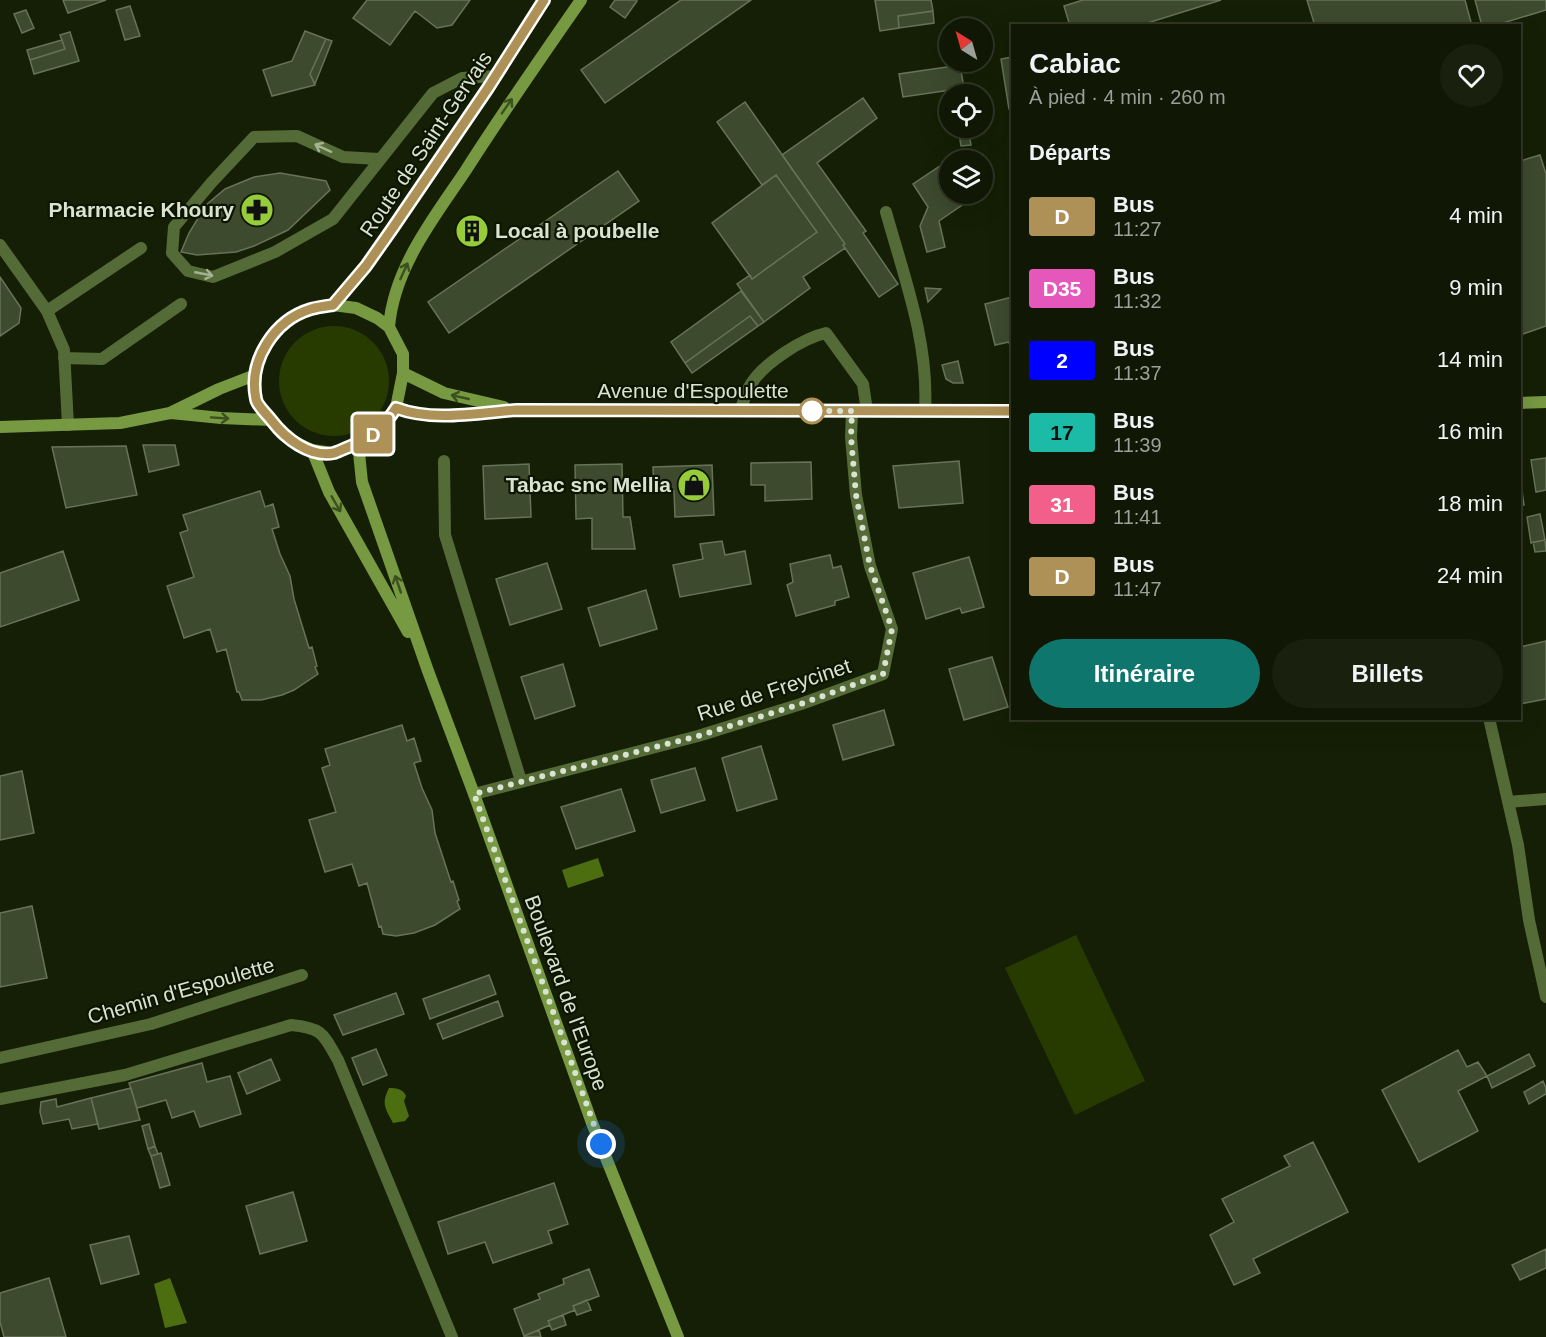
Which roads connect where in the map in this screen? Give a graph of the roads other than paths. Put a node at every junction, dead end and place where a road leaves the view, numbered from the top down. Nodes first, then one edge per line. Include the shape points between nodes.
1 (544, 0) edge
2 (581, 0) edge
3 (496, 76) junction
4 (379, 159) junction
5 (886, 212) dead end
6 (0, 245) edge
7 (141, 248) dead end
8 (181, 304) dead end
9 (333, 305) junction
10 (47, 311) junction
11 (389, 327) junction
12 (64, 358) junction
13 (404, 373) junction
14 (255, 375) junction
15 (1546, 402) edge
16 (1521, 404) edge
17 (396, 408) junction
18 (517, 410) junction
19 (740, 410) junction
20 (926, 410) junction
21 (852, 411) junction
22 (867, 411) junction
23 (1011, 411) edge
24 (170, 413) junction
25 (271, 420) junction
26 (68, 425) junction
27 (0, 427) edge
28 (358, 443) junction
29 (312, 450) junction
30 (444, 461) dead end
31 (424, 659) junction
32 (1489, 720) edge
33 (521, 781) junction
34 (474, 794) junction
35 (1546, 800) edge
36 (1508, 802) junction
37 (303, 975) dead end
38 (1546, 997) edge
39 (0, 1058) edge
40 (0, 1100) edge
41 (452, 1337) edge
42 (678, 1337) edge

1 - 3 main road, Route de Saint-Gervais
11 -> 2 main road via 395,291 414,249
3 - 4 street via 462,78 433,93
3 - 9 main road, Route de Saint-Gervais via 366,266
4 -> 4 street via 343,157 297,136 254,137 174,227 172,253 188,271 213,277 275,252 333,219
5 - 20 street via 923,349
6 - 10 street
7 - 10 street
8 - 12 street via 102,358
9 - 11 main road via 356,308
9 - 14 main road via 310,309 281,326 261,353
10 - 12 street
11 - 13 main road via 403,354
12 - 26 street
13 - 17 main road
18 -> 13 main road, Avenue d'Espoulette via 444,393
14 - 24 main road
14 - 25 main road via 256,401
15 - 16 main road
17 - 18 main road, Avenue d'Espoulette via 438,417
17 - 28 main road via 378,431
18 - 19 main road, Avenue d'Espoulette
19 - 21 main road, Avenue d'Espoulette
19 - 22 street via 750,384 765,367 813,336 826,333 863,384
20 - 22 main road, Avenue d'Espoulette
20 - 23 main road, Avenue d'Espoulette
21 - 22 main road, Avenue d'Espoulette
21 - 33 street, Rue de Freycinet via 856,495 870,566 892,629 883,674 698,736
24 -> 25 main road
24 - 26 main road via 120,423
25 - 29 main road via 288,438
26 - 27 main road
28 - 29 main road via 332,453
31 -> 28 main road, Boulevard de l'Europe via 362,482
29 -> 31 main road, Boulevard de l'Europe via 329,492
30 - 33 street via 445,535
31 - 34 main road, Boulevard de l'Europe
32 - 36 street
33 - 34 street, Rue de Freycinet
34 - 42 main road, Boulevard de l'Europe via 592,1123
35 - 36 street
36 - 38 street
37 - 39 street, Chemin d'Espoulette via 151,1024
40 - 41 street via 125,1075 291,1025 321,1032 338,1060

